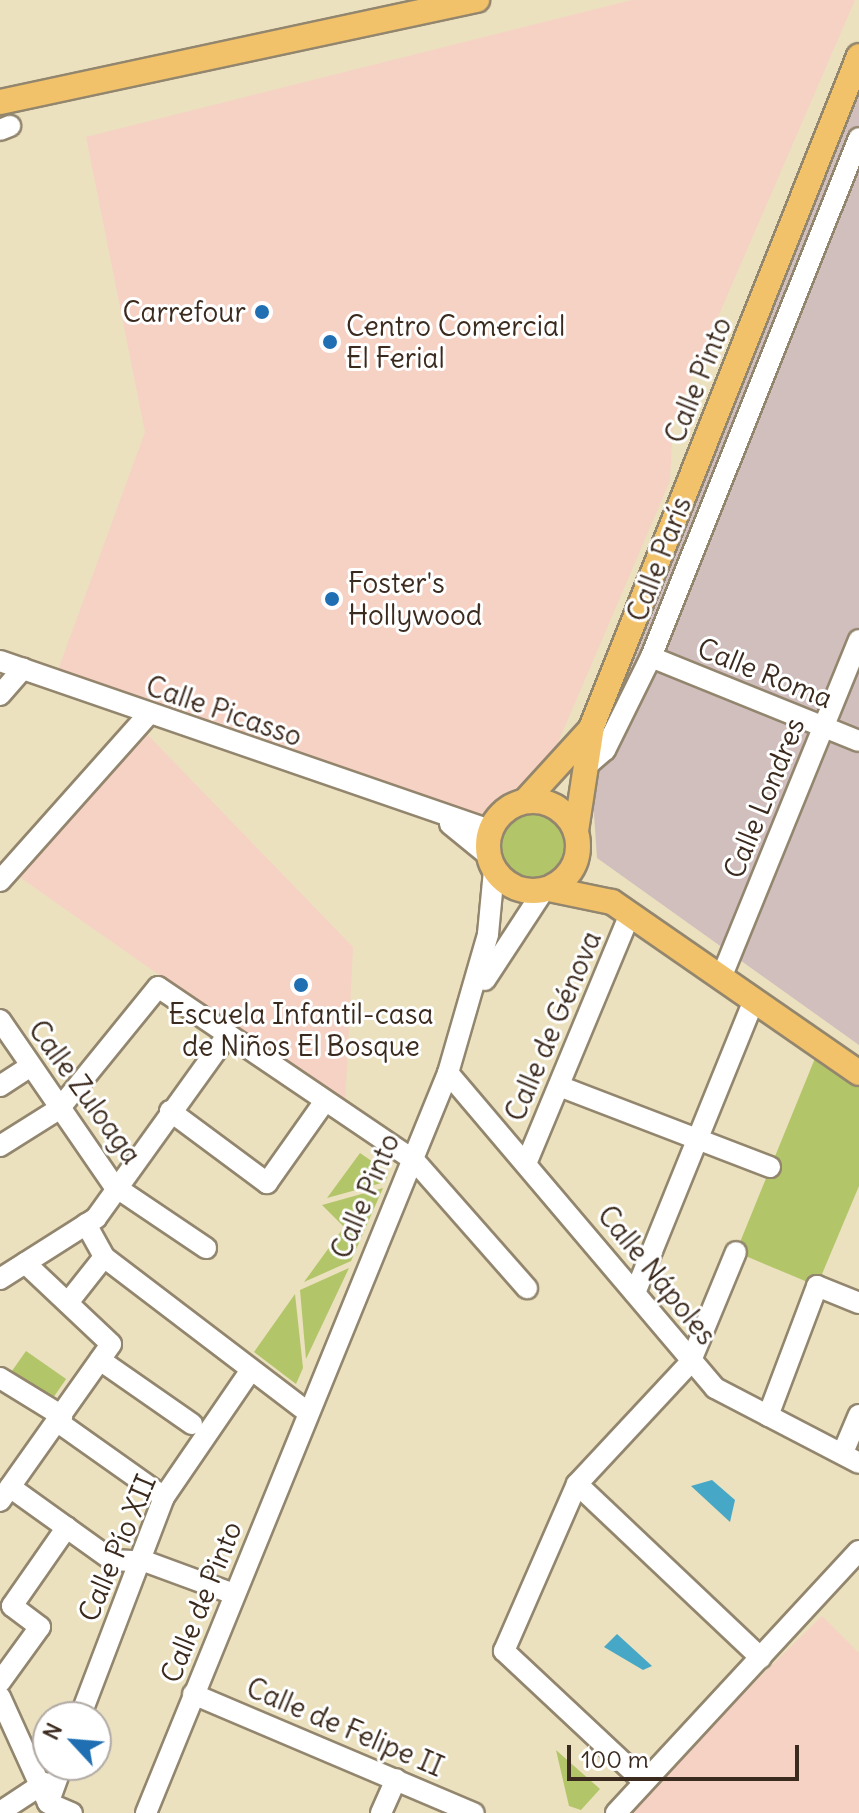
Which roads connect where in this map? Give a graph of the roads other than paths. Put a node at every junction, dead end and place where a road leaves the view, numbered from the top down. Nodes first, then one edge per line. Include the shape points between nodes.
1 (477, 0) edge
2 (859, 56) edge
3 (0, 102) edge
4 (859, 138) edge
5 (859, 640) edge
6 (651, 657) junction
7 (0, 661) edge
8 (23, 669) junction
9 (0, 695) edge
10 (149, 714) junction
11 (592, 726) junction
12 (824, 727) junction
13 (859, 741) edge
14 (584, 768) junction
15 (525, 801) junction
16 (577, 835) junction
17 (491, 852) junction
18 (0, 881) edge
19 (546, 890) junction
20 (621, 908) junction
21 (721, 978) junction
22 (473, 1000) junction
23 (754, 1000) junction
24 (0, 1020) edge
25 (226, 1037) junction
26 (31, 1066) junction
27 (448, 1073) junction
28 (859, 1073) edge
29 (0, 1086) edge
30 (559, 1086) junction
31 (323, 1104) junction
32 (59, 1109) junction
33 (170, 1111) junction
34 (695, 1138) junction
35 (0, 1146) edge
36 (528, 1159) junction
37 (414, 1160) junction
38 (770, 1167) dead end
39 (114, 1186) junction
40 (86, 1224) junction
41 (206, 1248) dead end
42 (736, 1252) dead end
43 (104, 1257) junction
44 (25, 1263) junction
45 (0, 1279) edge
46 (527, 1288) dead end
47 (635, 1293) junction
48 (70, 1300) junction
49 (859, 1303) edge
50 (100, 1360) junction
51 (690, 1363) junction
52 (251, 1370) junction
53 (0, 1378) edge
54 (306, 1411) junction
55 (859, 1415) edge
56 (768, 1416) junction
57 (60, 1419) junction
58 (192, 1424) dead end
59 (851, 1457) edge
60 (577, 1484) junction
61 (5, 1494) edge
62 (164, 1497) junction
63 (67, 1527) junction
64 (859, 1551) edge
65 (137, 1562) junction
66 (234, 1594) junction
67 (761, 1658) junction
68 (0, 1682) edge
69 (193, 1694) junction
70 (0, 1697) edge
71 (86, 1701) edge
72 (12, 1734) edge
73 (32, 1746) edge
74 (396, 1779) junction
75 (55, 1781) edge
76 (644, 1782) junction
77 (46, 1800) edge
78 (0, 1812) edge
79 (72, 1813) edge
80 (146, 1813) edge
81 (381, 1813) edge
82 (473, 1813) edge
83 (616, 1813) edge

1 - 3 main road
2 - 11 main road, Calle Pinto
4 - 6 street, Calle París
5 - 12 street, Calle Londres
6 - 12 street, Calle Roma
6 - 14 street, Calle París via 605,750
7 - 8 street, Calle Picasso
8 - 9 street
8 - 10 street, Calle Picasso
10 - 17 street, Calle Picasso via 430,812
10 - 18 street
11 - 14 main road, Calle Pinto
11 - 15 main road, Calle Pinto
12 - 13 street, Calle Roma
12 - 21 street, Calle Londres
14 - 16 main road, Calle Pinto
15 - 16 main road via 554,805
15 - 17 main road
16 - 19 main road via 574,866
16 - 20 main road via 591,876
17 - 19 main road via 516,888
17 - 22 street, Calle Pinto
19 - 20 main road
19 - 22 street, Calle Pinto
20 - 21 main road
20 - 30 street, Calle de Génova
21 - 23 main road
22 - 27 street, Calle Pinto
23 - 28 main road
23 - 34 street
24 - 26 street, Calle Zuloaga
25 - 31 street
25 - 32 street via 158,987
25 - 33 street
26 - 29 street
26 - 32 street, Calle Zuloaga
27 - 36 street, Calle Nápoles
27 - 37 street, Calle Pinto
30 - 34 street
30 - 36 street, Calle de Génova
31 - 33 street via 267,1183
31 - 37 street
32 - 35 street
32 - 39 street, Calle Zuloaga
33 - 39 street
34 - 38 street
34 - 47 street
36 - 47 street, Calle Nápoles
37 - 46 street
37 - 54 street, Calle Pinto
39 - 40 street
39 - 41 street, Calle Zuloaga
40 - 43 street
40 - 44 street
42 - 51 street
43 - 48 street
43 - 52 street
44 - 45 street
44 - 48 street
47 - 51 street, Calle Nápoles
48 - 50 street via 111,1344
49 - 56 street via 817,1286
50 - 57 street
50 - 58 street
51 - 56 street, Calle Nápoles via 743,1408
51 - 60 street
52 - 54 street
52 - 62 street, Calle Pío XII
53 - 57 street
54 - 66 street, Calle de Pinto
55 - 59 street
56 - 59 street, Calle Nápoles
57 - 61 street
57 - 62 street
60 - 67 street
60 - 76 street via 504,1651
61 - 63 street
62 - 65 street, Calle Pío XII
63 - 65 street via 112,1560
63 - 68 street via 12,1606 40,1627
64 - 67 street
65 - 66 street
65 - 71 street, Calle Pío XII
66 - 69 street, Calle de Pinto
67 - 76 street
69 - 74 street, Calle de Felipe II
69 - 80 street, Calle de Pinto
70 - 72 street
72 - 73 street
72 - 77 street
74 - 81 street
74 - 82 street, Calle de Felipe II
75 - 77 street
76 - 83 street
77 - 78 street
77 - 79 street

